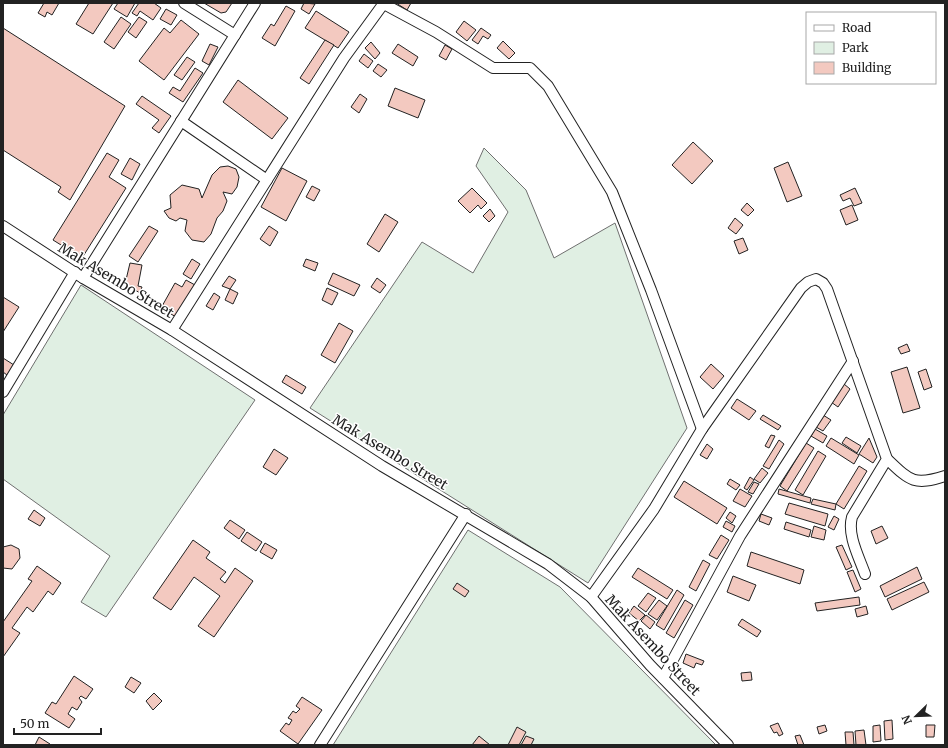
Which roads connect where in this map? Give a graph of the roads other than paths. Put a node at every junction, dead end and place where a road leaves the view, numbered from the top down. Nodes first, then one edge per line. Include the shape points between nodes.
1 (184, 3) edge
2 (255, 3) edge
3 (384, 4) edge
4 (236, 35) junction
5 (181, 120) junction
6 (267, 180) junction
7 (3, 226) edge
8 (79, 275) junction
9 (172, 330) junction
10 (853, 361) junction
11 (3, 392) edge
12 (702, 430) junction
13 (887, 459) junction
14 (945, 476) edge
15 (466, 514) junction
16 (865, 574) dead end
17 (590, 597) junction
18 (663, 678) junction
19 (320, 745) edge
20 (728, 745) edge

1 - 4 street
2 - 4 street
3 - 6 street via 344,58
3 - 12 street via 436,32 493,68 530,68 548,86 612,192
4 - 5 street
5 - 6 street
5 - 8 street
6 - 9 street
7 - 8 street, Mak Asembo Street
8 - 9 street, Mak Asembo Street
8 - 11 street
9 - 15 street, Mak Asembo Street via 382,466
10 - 12 street via 827,289 816,279 808,282 801,288
10 - 13 street
10 - 18 street via 740,536
12 - 17 street via 654,509
13 - 14 street via 913,480 927,482
13 - 16 street via 850,524 850,531
15 - 17 street, Mak Asembo Street via 548,564
15 - 19 street
17 - 18 street, Mak Asembo Street
18 - 20 street, Mak Asembo Street

